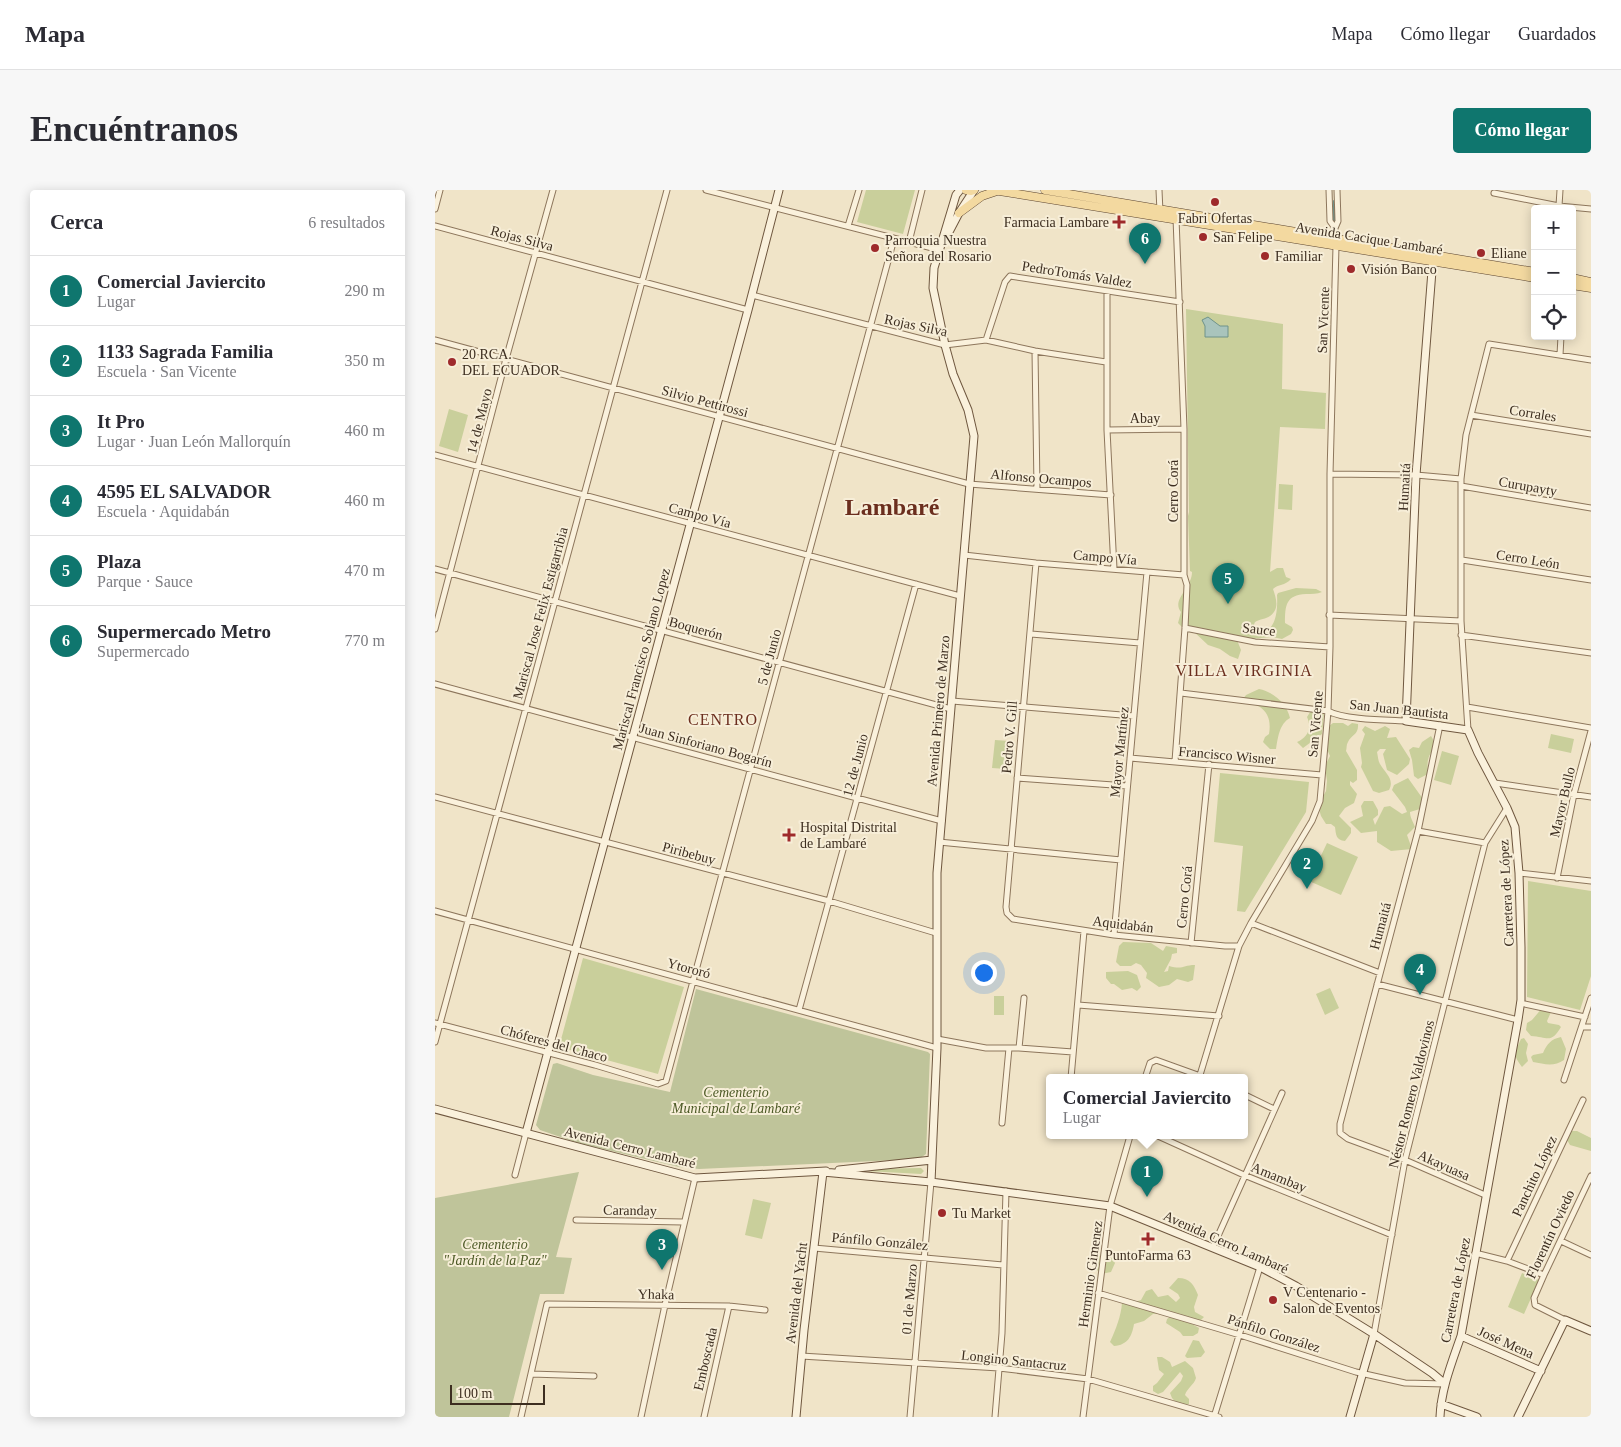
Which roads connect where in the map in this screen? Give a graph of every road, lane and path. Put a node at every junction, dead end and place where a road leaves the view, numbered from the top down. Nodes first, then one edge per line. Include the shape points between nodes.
1 (440, 190) edge
2 (553, 190) edge
3 (667, 190) edge
4 (707, 190) edge
5 (779, 190) edge
6 (859, 190) edge
7 (921, 190) edge
8 (960, 190) edge
9 (966, 190) edge
10 (974, 190) edge
11 (993, 190) edge
12 (997, 190) edge
13 (1045, 190) edge
14 (1159, 190) edge
15 (1329, 190) edge
16 (1337, 190) edge
17 (1560, 190) edge
18 (1494, 193) dead end
19 (1554, 205) edge
20 (1559, 205) edge
21 (775, 207) junction
22 (1576, 208) edge
23 (435, 209) edge
24 (1591, 210) edge
25 (959, 213) junction
26 (1160, 213) junction
27 (1176, 216) junction
28 (435, 226) edge
29 (848, 226) junction
30 (1335, 228) junction
31 (894, 239) junction
32 (909, 242) junction
33 (1336, 242) junction
34 (940, 250) junction
35 (536, 253) junction
36 (1433, 258) junction
37 (1531, 271) edge
38 (1531, 277) edge
39 (1576, 279) edge
40 (642, 281) junction
41 (1591, 282) edge
42 (1576, 285) edge
43 (1591, 288) edge
44 (1107, 291) junction
45 (752, 295) junction
46 (1180, 302) junction
47 (748, 310) junction
48 (870, 326) junction
49 (435, 340) edge
50 (986, 340) junction
51 (1561, 340) edge
52 (945, 345) junction
53 (1035, 351) junction
54 (1560, 355) junction
55 (506, 359) junction
56 (1591, 360) edge
57 (1106, 362) junction
58 (613, 388) junction
59 (1471, 415) junction
60 (720, 417) junction
61 (1184, 429) junction
62 (1107, 430) junction
63 (1591, 434) edge
64 (837, 448) junction
65 (435, 455) edge
66 (479, 467) junction
67 (1330, 474) junction
68 (1416, 475) junction
69 (1461, 479) junction
70 (969, 484) junction
71 (1461, 486) junction
72 (1037, 490) junction
73 (583, 495) junction
74 (1111, 495) junction
75 (1591, 508) edge
76 (691, 524) junction
77 (808, 555) junction
78 (964, 555) junction
79 (1462, 560) junction
80 (1036, 563) junction
81 (435, 569) edge
82 (1113, 570) junction
83 (1147, 572) junction
84 (450, 573) junction
85 (1184, 575) junction
86 (1591, 580) edge
87 (916, 584) junction
88 (960, 596) junction
89 (556, 602) junction
90 (1329, 615) junction
91 (1412, 618) junction
92 (1461, 621) junction
93 (1185, 628) junction
94 (435, 629) edge
95 (662, 630) junction
96 (1031, 634) junction
97 (1461, 635) junction
98 (1140, 643) junction
99 (1330, 647) junction
100 (1591, 653) edge
101 (779, 662) junction
102 (435, 684) edge
103 (887, 691) junction
104 (1181, 693) junction
105 (952, 705) junction
106 (1023, 706) junction
107 (1467, 707) junction
108 (526, 708) junction
109 (1328, 710) junction
110 (1134, 716) junction
111 (1406, 721) junction
112 (1440, 725) junction
113 (1468, 730) junction
114 (1591, 730) edge
115 (633, 737) junction
116 (1130, 758) junction
117 (1175, 761) junction
118 (1209, 764) junction
119 (750, 769) junction
120 (1322, 775) junction
121 (1017, 778) junction
122 (1495, 783) junction
123 (1127, 786) junction
124 (1574, 794) junction
125 (435, 797) edge
126 (1591, 797) edge
127 (857, 798) junction
128 (1507, 808) junction
129 (498, 814) junction
130 (942, 821) junction
131 (1418, 831) junction
132 (605, 842) junction
133 (939, 842) junction
134 (1485, 844) junction
135 (1011, 850) junction
136 (1121, 860) junction
137 (722, 873) junction
138 (1519, 873) junction
139 (1557, 878) junction
140 (1591, 882) edge
141 (829, 901) junction
142 (435, 911) edge
143 (1007, 913) joint
144 (469, 920) junction
145 (1251, 923) junction
146 (1084, 931) junction
147 (936, 933) junction
148 (1114, 935) junction
149 (1191, 943) junction
150 (1239, 946) junction
151 (576, 949) junction
152 (1380, 973) junction
153 (693, 981) junction
154 (1377, 984) junction
155 (1024, 998) dead end
156 (1591, 998) edge
157 (1446, 1001) junction
158 (1520, 1003) junction
159 (1078, 1005) junction
160 (799, 1010) junction
161 (1219, 1016) junction
162 (1585, 1017) junction
163 (1518, 1020) junction
164 (437, 1024) edge
165 (1582, 1027) junction
166 (1591, 1027) edge
167 (937, 1039) junction
168 (435, 1042) edge
169 (937, 1048) junction
170 (1009, 1048) junction
171 (1019, 1048) junction
172 (548, 1052) junction
173 (1073, 1052) junction
174 (1071, 1074) edge
175 (1146, 1074) edge
176 (1197, 1074) edge
177 (1200, 1074) edge
178 (1564, 1080) dead end
179 (666, 1081) joint
180 (1281, 1093) dead end
181 (1248, 1096) edge
182 (1583, 1100) dead end
183 (435, 1109) edge
184 (1274, 1109) junction
185 (1001, 1123) dead end
186 (526, 1133) junction
187 (1340, 1133) joint
188 (1129, 1139) edge
189 (1165, 1139) edge
190 (932, 1160) junction
191 (1405, 1160) junction
192 (823, 1172) junction
193 (1244, 1174) junction
194 (515, 1175) dead end
195 (695, 1178) junction
196 (1591, 1178) edge
197 (931, 1182) junction
198 (1006, 1191) junction
199 (1485, 1195) junction
200 (1110, 1206) junction
201 (576, 1220) dead end
202 (683, 1222) junction
203 (1392, 1235) junction
204 (1561, 1241) junction
205 (1213, 1247) junction
206 (814, 1248) junction
207 (1475, 1253) junction
208 (1591, 1255) edge
209 (924, 1257) junction
210 (1507, 1261) junction
211 (1003, 1265) junction
212 (1260, 1267) junction
213 (1544, 1275) junction
214 (1098, 1293) junction
215 (665, 1305) junction
216 (729, 1306) junction
217 (765, 1310) dead end
218 (1565, 1320) junction
219 (1591, 1331) edge
220 (1374, 1334) junction
221 (1240, 1335) junction
222 (1461, 1336) junction
223 (801, 1356) junction
224 (915, 1364) junction
225 (999, 1368) junction
226 (1541, 1371) junction
227 (531, 1374) junction
228 (1363, 1374) junction
229 (594, 1376) dead end
230 (1087, 1379) junction
231 (1445, 1384) junction
232 (1441, 1404) junction
233 (521, 1417) edge
234 (641, 1417) edge
235 (704, 1417) edge
236 (796, 1417) edge
237 (910, 1417) edge
238 (995, 1417) edge
239 (1083, 1417) edge
240 (1216, 1417) edge
241 (1350, 1417) edge
242 (1440, 1417) edge
243 (1477, 1417) edge
244 (1517, 1417) edge

1 - 23 street
2 - 35 street, 14 de Mayo
3 - 40 street, Mariscal Jose Felix Estigarribia
4 - 21 street
5 - 21 street, Mariscal Francisco Solano Lopez
6 - 29 street
7 - 32 street
8 - 34 street, Avenida Primero de Marzo
9 - 10 main road
10 - 25 street, Avenida Primero de Marzo
11 - 12 main road, Avenida Cacique Lambaré
12 - 25 main road via 981,196
12 - 26 main road, Avenida Cacique Lambaré
13 - 26 main road, Avenida Cacique Lambaré
14 - 26 street
15 - 30 street, San Vicente via 1330,221
16 - 30 street, San Vicente via 1339,221
17 - 20 street
18 - 19 street
21 - 29 street
21 - 45 street, Mariscal Francisco Solano Lopez
22 - 24 street
25 - 34 street, Avenida Primero de Marzo
26 - 27 main road, Avenida Cacique Lambaré
27 - 33 main road, Avenida Cacique Lambaré
27 - 46 street, Cerro Corá
28 - 35 street, Rojas Silva
29 - 31 street
30 - 33 street, San Vicente
31 - 32 street
31 - 48 street, 5 de Junio
32 - 34 street
33 - 36 main road, Avenida Cacique Lambaré
33 - 67 street, San Vicente
34 - 52 street, Avenida Primero de Marzo via 934,268 933,288
35 - 40 street, Rojas Silva
35 - 55 street, 14 de Mayo
36 - 37 main road, Avenida Cacique Lambaré
36 - 38 main road, Avenida Cacique Lambaré
36 - 68 street, Humaitá
39 - 41 main road
40 - 47 street, Rojas Silva
40 - 58 street, Mariscal Jose Felix Estigarribia
42 - 43 main road
44 - 46 street, PedroTomás Valdez
44 - 50 street, PedroTomás Valdez via 1010,276 1005,282
44 - 57 street
45 - 47 street, Mariscal Francisco Solano Lopez
45 - 48 street, Rojas Silva
46 - 61 street, Cerro Corá
47 - 60 street, Mariscal Francisco Solano Lopez
48 - 52 street, Rojas Silva
48 - 64 street, 5 de Junio
49 - 55 street, Silvio Pettirossi
50 - 52 street, Rojas Silva
50 - 53 street, Rojas Silva
51 - 54 street
52 - 70 street, Avenida Primero de Marzo via 974,436
53 - 57 street, Rojas Silva
53 - 72 street
54 - 56 street
54 - 59 street, Carretera de López via 1489,344
55 - 58 street, Silvio Pettirossi
55 - 66 street, 14 de Mayo
57 - 62 street
58 - 60 street, Silvio Pettirossi
58 - 73 street, Mariscal Jose Felix Estigarribia
59 - 63 street, Corrales
59 - 69 street, Carretera de López
60 - 64 street, Silvio Pettirossi
60 - 76 street, Mariscal Francisco Solano Lopez
61 - 62 street, Abay
61 - 85 street, Cerro Corá
62 - 74 street
64 - 70 street, Silvio Pettirossi
64 - 77 street, 5 de Junio
65 - 66 street, Campo Vía
66 - 73 street, Campo Vía
66 - 84 street, 14 de Mayo
67 - 68 street
67 - 90 street, San Vicente
68 - 69 street
68 - 91 street, Humaitá
69 - 71 street, Carretera de López
70 - 72 street, Alfonso Ocampos
70 - 78 street, Avenida Primero de Marzo
71 - 75 street, Curupayty
71 - 79 street, Carretera de López
72 - 74 street, Alfonso Ocampos
73 - 76 street, Campo Vía
73 - 89 street, Mariscal Jose Felix Estigarribia
74 - 82 street
76 - 77 street, Campo Vía
76 - 95 street, Mariscal Francisco Solano Lopez
77 - 87 street, Campo Vía
77 - 101 street, 5 de Junio
78 - 80 street, Campo Vía
78 - 88 street, Avenida Primero de Marzo
79 - 86 street, Cerro León
79 - 92 street, Carretera de López
80 - 82 street, Campo Vía
80 - 96 street, Pedro V. Gill
81 - 84 street, Boquerón
82 - 83 street, Campo Vía
83 - 85 street, Campo Vía
83 - 98 street, Mayor Martínez
84 - 89 street, Boquerón
84 - 94 street, 14 de Mayo
85 - 93 street, Cerro Corá via 1187,585
87 - 88 street, Campo Vía
87 - 103 street, 12 de Junio
88 - 105 street, Avenida Primero de Marzo
89 - 95 street, Boquerón
89 - 108 street, Mariscal Jose Felix Estigarribia
90 - 91 street
90 - 99 street, San Vicente
91 - 92 street
91 - 111 street, Humaitá
92 - 97 street, Carretera de López
93 - 99 street, Sauce via 1255,642
93 - 104 street, Cerro Corá
95 - 101 street, Boquerón
95 - 115 street, Mariscal Francisco Solano Lopez
96 - 98 street
96 - 106 street, Pedro V. Gill
97 - 100 street
97 - 107 street, Carretera de López
98 - 110 street, Mayor Martínez
99 - 109 street, San Vicente
101 - 103 street, Boquerón
101 - 119 street, 5 de Junio
102 - 108 street, Juan Sinforiano Bogarín
103 - 105 street, Boquerón
103 - 127 street, 12 de Junio
104 - 109 street, San Juan Bautista
104 - 117 street, Cerro Corá
105 - 106 street
105 - 130 street, Avenida Primero de Marzo
106 - 110 street
106 - 121 street, Pedro V. Gill
107 - 113 street, Carretera de López
107 - 114 street, San Juan Bautista
108 - 115 street, Juan Sinforiano Bogarín
108 - 129 street, Mariscal Jose Felix Estigarribia
109 - 111 street, San Juan Bautista via 1336,714
109 - 120 street, San Vicente
110 - 116 street, Mayor Martínez
111 - 112 street, San Juan Bautista
112 - 113 street, San Juan Bautista
112 - 131 street, Humaitá
113 - 122 street, Carretera de López
114 - 124 street, Mayor Bullo
115 - 119 street, Juan Sinforiano Bogarín
115 - 132 street, Mariscal Francisco Solano Lopez
116 - 117 street, Francisco Wisner
116 - 123 street, Mayor Martínez
117 - 118 street, Francisco Wisner
118 - 120 street, Francisco Wisner
118 - 149 street, Cerro Corá
119 - 127 street, Juan Sinforiano Bogarín
119 - 137 street, 5 de Junio
120 - 145 street, San Vicente via 1320,801 1313,821
121 - 123 street
121 - 135 street, Pedro V. Gill
122 - 124 street
122 - 128 street, Carretera de López
123 - 136 street, Mayor Martínez
124 - 126 street
124 - 139 street, Mayor Bullo
125 - 129 street, Piribebuy
127 - 130 street, Juan Sinforiano Bogarín
127 - 141 street, 12 de Junio
128 - 134 street, Néstor Romero Valdovinos
128 - 138 street, Carretera de López via 1515,827
129 - 132 street, Piribebuy
129 - 144 street, Mariscal Jose Felix Estigarribia
130 - 133 street, Avenida Primero de Marzo
131 - 134 street
131 - 152 street, Humaitá
132 - 137 street, Piribebuy
132 - 151 street, Mariscal Francisco Solano Lopez
133 - 135 street
133 - 147 street, Avenida Primero de Marzo
134 - 157 street, Néstor Romero Valdovinos
135 - 136 street
135 - 143 street, Pedro V. Gill
136 - 148 street, Mayor Martínez
137 - 141 street, Piribebuy
137 - 153 street, 5 de Junio
138 - 139 street
138 - 158 street, Carretera de López
139 - 140 street
141 - 147 street, Piribebuy
141 - 160 street, 12 de Junio
142 - 144 street, Ytororó
143 - 146 street, Aquidabán via 1013,919
144 - 151 street, Ytororó
144 - 164 street, Mariscal Jose Felix Estigarribia
145 - 150 street, San Vicente
145 - 152 street
146 - 148 street, Aquidabán
146 - 159 street
147 - 167 street, Avenida Primero de Marzo
148 - 149 street, Aquidabán
149 - 150 street, Aquidabán
150 - 161 street, San Vicente
151 - 153 street, Ytororó
151 - 172 street, Mariscal Francisco Solano Lopez
152 - 154 street, Humaitá
153 - 160 street, Ytororó
153 - 179 street, 5 de Junio
154 - 157 street
154 - 187 street, Humaitá
155 - 171 street
156 - 162 street
157 - 163 street
157 - 191 street, Néstor Romero Valdovinos
158 - 162 street
158 - 163 street, Carretera de López
159 - 161 street
159 - 173 street
160 - 169 street, Ytororó
161 - 177 street, San Vicente
162 - 165 street
163 - 199 street, Carretera de López
164 - 168 street, Mariscal Jose Felix Estigarribia
164 - 172 street, Chóferes del Chaco
165 - 166 street
165 - 178 street
167 - 169 street, Avenida Primero de Marzo
167 - 170 street via 986,1048
169 - 190 street, Avenida Primero de Marzo
170 - 171 street
170 - 185 street
171 - 173 street
172 - 179 street, Chóferes del Chaco via 658,1084
172 - 186 street, Mariscal Francisco Solano Lopez
173 - 174 street
175 - 176 street via 1150,1063 1159,1060
180 - 184 street
181 - 184 street
182 - 210 street, Panchito López
183 - 186 street, Avenida Cerro Lambaré
184 - 193 street
186 - 194 street
186 - 195 street, Avenida Cerro Lambaré
187 - 191 street, Akayuasa via 1347,1139
188 - 200 street, Herminio Gimenez
189 - 193 street, Amambay
190 - 192 street, Avenida Cerro Lambaré
190 - 197 street, Avenida Primero de Marzo
191 - 199 street, Akayuasa
191 - 203 street, Néstor Romero Valdovinos
192 - 195 street, Avenida Cerro Lambaré
192 - 197 street, Avenida Cerro Lambaré
192 - 206 street, Avenida del Yacht
193 - 203 street, Amambay
193 - 205 street
195 - 202 street
196 - 204 street, Florentín Oviedo
197 - 198 street, Avenida Cerro Lambaré
197 - 209 street, 01 de Marzo
198 - 200 street, Avenida Cerro Lambaré
198 - 211 street
199 - 207 street, Carretera de López
200 - 205 street, Avenida Cerro Lambaré
200 - 214 street, Herminio Gimenez
201 - 202 street, Caranday
202 - 215 street
203 - 220 street, Néstor Romero Valdovinos
204 - 208 street
204 - 213 street, Florentín Oviedo
205 - 212 street, Avenida Cerro Lambaré
206 - 209 street, Pánfilo González
206 - 223 street, Avenida del Yacht
207 - 210 street
207 - 222 street, Carretera de López
209 - 211 street, Pánfilo González
209 - 224 street, 01 de Marzo
210 - 213 street
211 - 225 street
212 - 220 street, Avenida Cerro Lambaré
212 - 221 street
213 - 218 street, Florentín Oviedo via 1535,1305
214 - 221 street, Pánfilo González
214 - 230 street, Herminio Gimenez
215 - 216 street, Yhaka
215 - 227 street, Yhaka via 547,1304
215 - 234 street
216 - 217 street, Yhaka
216 - 235 street, Emboscada
218 - 219 street
218 - 226 street
220 - 228 street
220 - 231 street, Avenida Cerro Lambaré
221 - 228 street, Pánfilo González
221 - 240 street
222 - 226 street, José Mena
222 - 231 street, Carretera de López
223 - 224 street, Longino Santacruz
223 - 236 street, Avenida del Yacht
224 - 225 street, Longino Santacruz
224 - 237 street, 01 de Marzo
225 - 230 street, Longino Santacruz
225 - 238 street
226 - 244 street
227 - 229 street
227 - 233 street
228 - 231 street, Pánfilo González via 1405,1383
228 - 241 street
230 - 239 street, Herminio Gimenez
230 - 240 street, Longino Santacruz
231 - 232 street, Carretera de López
232 - 242 street, Carretera de López
232 - 243 street

